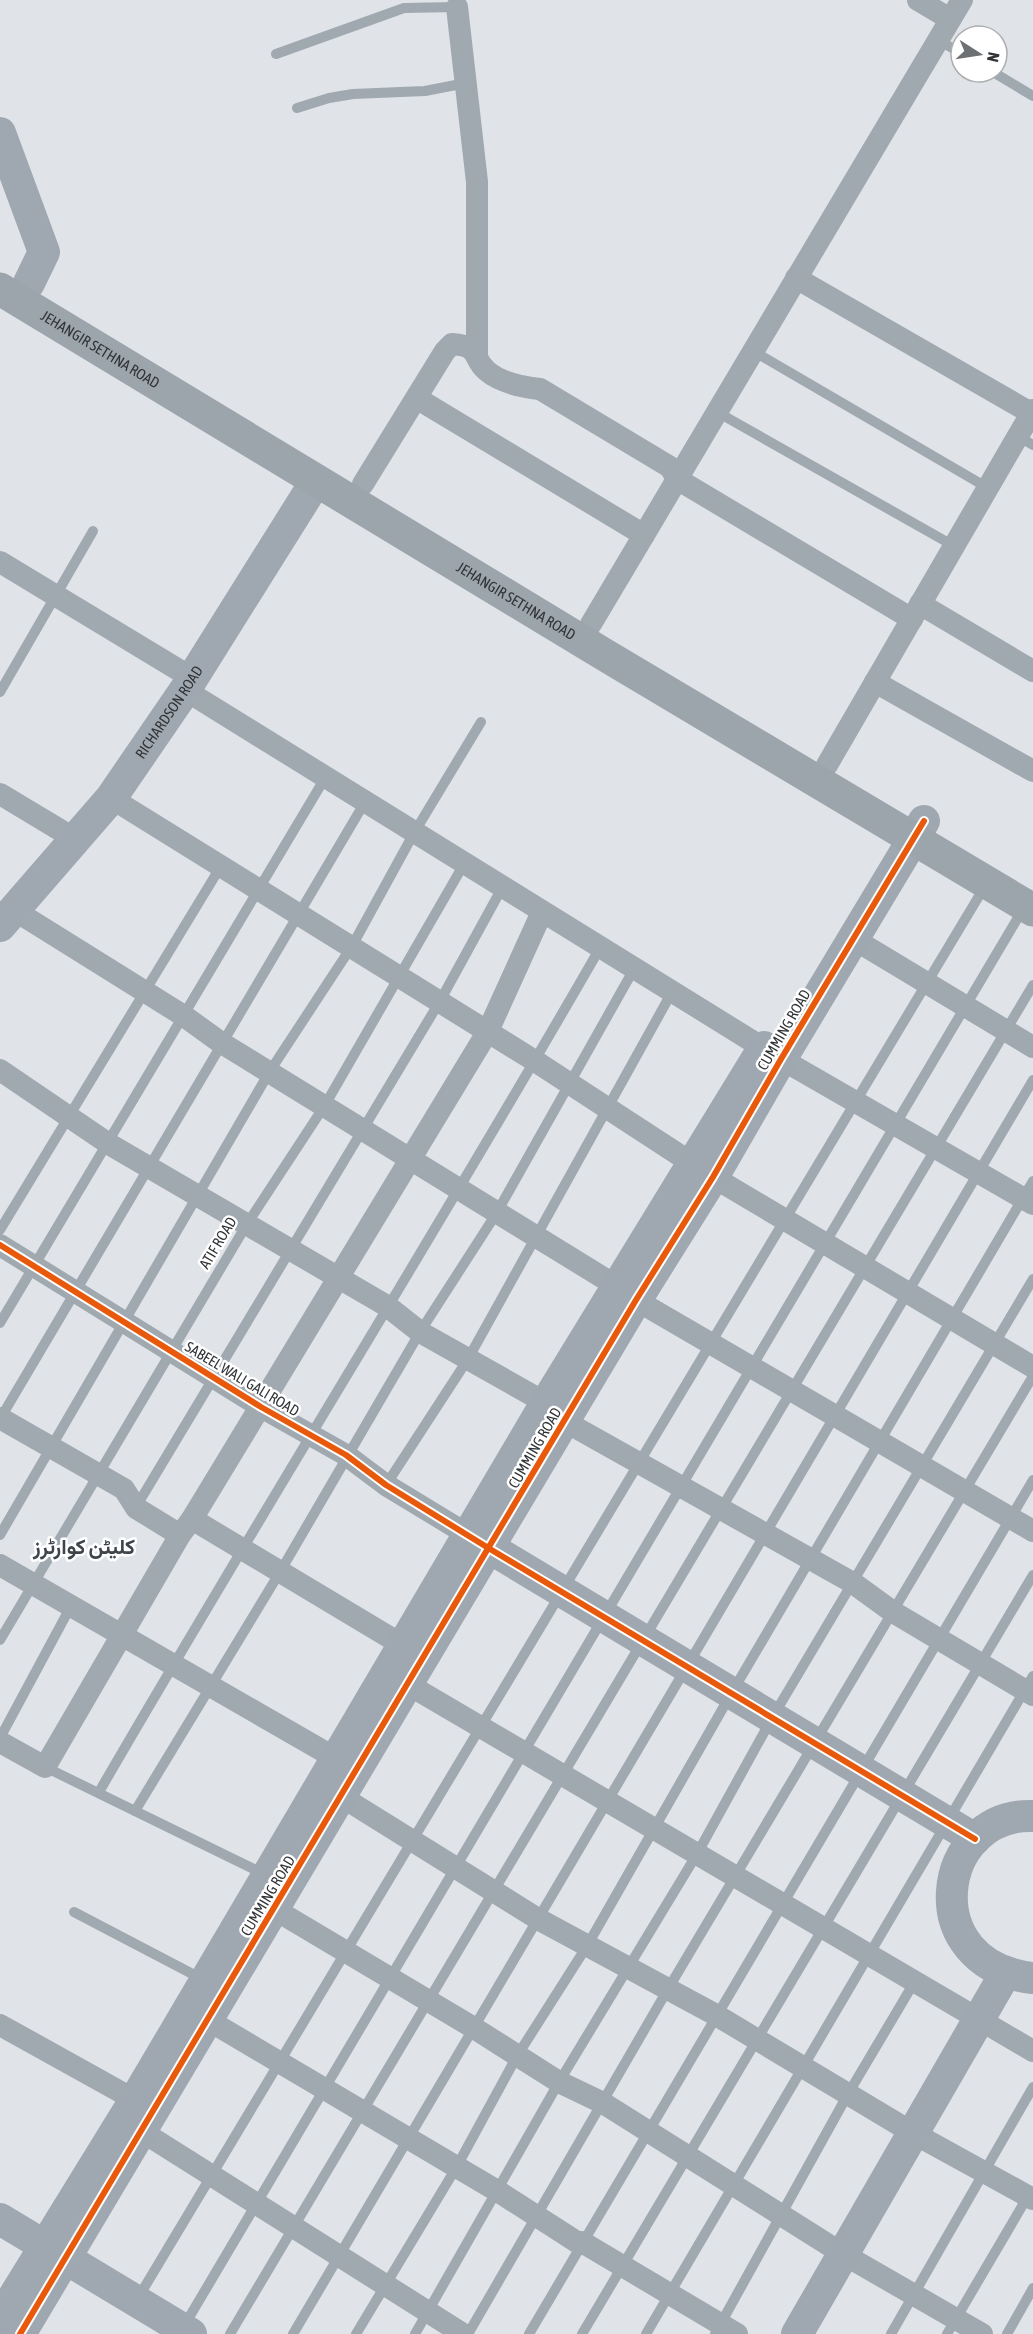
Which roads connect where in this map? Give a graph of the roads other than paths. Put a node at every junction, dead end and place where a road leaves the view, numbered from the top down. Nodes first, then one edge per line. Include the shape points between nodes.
1 (918, 0) edge
2 (403, 4) edge
3 (457, 7) joint
4 (956, 10) edge
5 (938, 40) junction
6 (949, 46) edge
7 (276, 54) dead end
8 (1009, 82) edge
9 (466, 83) junction
10 (1033, 96) edge
11 (297, 108) dead end
12 (0, 133) edge
13 (0, 266) edge
14 (796, 278) junction
15 (14, 286) edge
16 (753, 351) junction
17 (477, 354) junction
18 (418, 399) junction
19 (1032, 411) edge
20 (717, 412) junction
21 (1025, 441) edge
22 (677, 479) junction
23 (316, 481) junction
24 (363, 484) junction
25 (988, 488) junction
26 (93, 531) dead end
27 (644, 534) junction
28 (954, 546) junction
29 (0, 562) edge
30 (56, 596) junction
31 (916, 611) junction
32 (591, 624) junction
33 (1033, 671) edge
34 (875, 682) junction
35 (188, 684) junction
36 (0, 692) edge
37 (481, 722) dead end
38 (827, 765) junction
39 (1033, 771) edge
40 (326, 778) junction
41 (0, 794) edge
42 (111, 798) junction
43 (365, 802) junction
44 (909, 824) junction
45 (414, 833) junction
46 (75, 839) junction
47 (464, 864) junction
48 (221, 866) junction
49 (986, 883) junction
50 (260, 888) junction
51 (502, 888) junction
52 (1030, 901) edge
53 (542, 912) junction
54 (300, 914) junction
55 (7, 918) edge
56 (852, 938) junction
57 (352, 946) junction
58 (600, 948) junction
59 (634, 969) junction
60 (401, 978) junction
61 (927, 982) junction
62 (1033, 985) edge
63 (145, 992) junction
64 (672, 992) junction
65 (440, 1001) junction
66 (966, 1006) junction
67 (184, 1016) junction
68 (1006, 1030) junction
69 (488, 1031) junction
70 (220, 1042) junction
71 (1033, 1047) edge
72 (772, 1053) junction
73 (535, 1060) junction
74 (0, 1070) edge
75 (270, 1071) junction
76 (1033, 1080) edge
77 (570, 1083) junction
78 (855, 1102) junction
79 (324, 1105) junction
80 (609, 1108) junction
81 (68, 1118) junction
82 (895, 1126) junction
83 (361, 1129) junction
84 (109, 1144) junction
85 (935, 1149) junction
86 (409, 1159) junction
87 (149, 1167) junction
88 (703, 1170) junction
89 (979, 1172) junction
90 (459, 1190) junction
91 (1030, 1195) edge
92 (199, 1196) junction
93 (496, 1214) junction
94 (784, 1219) junction
95 (247, 1224) junction
96 (0, 1230) edge
97 (534, 1236) junction
98 (825, 1244) junction
99 (0, 1245) edge
100 (290, 1250) junction
101 (35, 1266) junction
102 (865, 1267) junction
103 (338, 1278) junction
104 (1033, 1279) edge
105 (627, 1293) junction
106 (908, 1293) junction
107 (76, 1294) junction
108 (387, 1306) junction
109 (952, 1319) junction
110 (123, 1322) junction
111 (0, 1323) edge
112 (420, 1332) junction
113 (710, 1343) junction
114 (994, 1344) junction
115 (171, 1351) junction
116 (468, 1359) junction
117 (752, 1367) junction
118 (1033, 1367) edge
119 (1033, 1376) edge
120 (214, 1378) junction
121 (792, 1390) junction
122 (261, 1407) junction
123 (555, 1412) junction
124 (835, 1416) junction
125 (0, 1418) edge
126 (311, 1434) junction
127 (879, 1441) junction
128 (51, 1448) junction
129 (346, 1455) junction
130 (638, 1463) junction
131 (922, 1466) junction
132 (97, 1474) junction
133 (1033, 1480) edge
134 (386, 1485) junction
135 (681, 1487) junction
136 (965, 1491) junction
137 (136, 1508) junction
138 (721, 1509) junction
139 (1011, 1518) junction
140 (186, 1527) junction
141 (1033, 1531) edge
142 (765, 1533) junction
143 (0, 1535) edge
144 (480, 1542) junction
145 (241, 1548) junction
146 (810, 1559) junction
147 (0, 1565) edge
148 (280, 1572) junction
149 (1033, 1575) edge
150 (853, 1583) junction
151 (32, 1584) junction
152 (561, 1592) junction
153 (71, 1606) junction
154 (893, 1612) junction
155 (604, 1617) junction
156 (121, 1635) junction
157 (939, 1639) junction
158 (0, 1640) edge
159 (643, 1640) junction
160 (405, 1646) junction
161 (981, 1662) junction
162 (173, 1664) junction
163 (687, 1667) junction
164 (409, 1685) junction
165 (211, 1686) junction
166 (1030, 1687) edge
167 (731, 1694) junction
168 (772, 1718) junction
169 (481, 1726) junction
170 (0, 1740) edge
171 (816, 1744) junction
172 (524, 1752) junction
173 (337, 1758) junction
174 (45, 1767) junction
175 (861, 1771) junction
176 (562, 1775) junction
177 (99, 1792) junction
178 (903, 1796) junction
179 (342, 1797) junction
180 (607, 1801) junction
181 (135, 1811) junction
182 (1033, 1816) edge
183 (946, 1822) junction
184 (654, 1828) junction
185 (975, 1839) junction
186 (412, 1841) junction
187 (697, 1854) junction
188 (455, 1868) junction
189 (266, 1875) junction
190 (736, 1877) junction
191 (493, 1892) junction
192 (783, 1904) junction
193 (274, 1909) junction
194 (74, 1912) dead end
195 (538, 1919) junction
196 (825, 1928) junction
197 (587, 1946) junction
198 (345, 1952) junction
199 (870, 1955) junction
200 (629, 1969) junction
201 (1019, 1976) edge
202 (390, 1978) junction
203 (205, 1980) junction
204 (915, 1981) junction
205 (668, 1989) junction
206 (428, 2001) junction
207 (716, 2015) junction
208 (979, 2018) junction
209 (208, 2020) junction
210 (0, 2025) edge
211 (474, 2028) junction
212 (756, 2040) junction
213 (1033, 2050) edge
214 (517, 2056) junction
215 (279, 2062) junction
216 (803, 2066) junction
217 (559, 2082) junction
218 (1033, 2087) edge
219 (325, 2089) junction
220 (848, 2094) junction
221 (135, 2100) junction
222 (603, 2103) junction
223 (362, 2112) junction
224 (141, 2131) junction
225 (648, 2133) junction
226 (913, 2133) junction
227 (408, 2139) junction
228 (688, 2156) junction
229 (456, 2168) junction
230 (984, 2174) junction
231 (211, 2176) junction
232 (733, 2184) junction
233 (499, 2192) junction
234 (1031, 2194) edge
235 (256, 2205) junction
236 (782, 2216) junction
237 (536, 2218) junction
238 (0, 2219) edge
239 (292, 2229) junction
240 (580, 2244) junction
241 (54, 2252) junction
242 (843, 2254) junction
243 (339, 2256) junction
244 (622, 2266) junction
245 (386, 2287) junction
246 (1033, 2288) edge
247 (667, 2295) junction
248 (914, 2295) junction
249 (136, 2301) junction
250 (428, 2313) junction
251 (0, 2319) edge
252 (952, 2327) edge
253 (724, 2331) edge
254 (184, 2332) edge
255 (20, 2334) edge
256 (230, 2334) edge
257 (293, 2334) edge
258 (356, 2334) edge
259 (415, 2334) edge
260 (463, 2334) edge
261 (468, 2334) edge
262 (529, 2334) edge
263 (582, 2334) edge
264 (646, 2334) edge
265 (797, 2334) edge
266 (891, 2334) edge
267 (982, 2334) edge
268 (1007, 2334) edge

1 - 4 street
2 - 3 lane
2 - 7 lane
3 - 9 street
4 - 5 street
5 - 6 lane
5 - 14 street
8 - 10 lane
9 - 11 lane via 426,92 353,94
9 - 17 street via 477,182
12 - 15 street via 44,252
13 - 15 highway, JEHANGIR SETHNA ROAD
14 - 16 street
14 - 19 street
15 - 23 highway, JEHANGIR SETHNA ROAD
15 - 24 highway, JEHANGIR SETHNA ROAD
16 - 20 street
16 - 25 lane
17 - 18 street via 467,346 452,344
17 - 22 street via 485,370 518,386 540,389 670,467
18 - 24 street
18 - 27 street
19 - 21 street
20 - 22 street
20 - 28 lane
21 - 25 street
22 - 27 street
22 - 31 street
23 - 35 street, RICHARDSON ROAD
23 - 44 highway, JEHANGIR SETHNA ROAD
24 - 32 highway, JEHANGIR SETHNA ROAD
25 - 28 street
26 - 30 lane
27 - 32 street
28 - 31 street
29 - 30 street
30 - 35 street
30 - 36 lane
31 - 33 street
31 - 34 street
32 - 38 highway, JEHANGIR SETHNA ROAD
34 - 38 street
34 - 39 street
35 - 40 street
35 - 42 street, RICHARDSON ROAD
37 - 45 lane
38 - 44 highway, JEHANGIR SETHNA ROAD
40 - 43 street
40 - 50 lane
41 - 46 street
42 - 46 street, RICHARDSON ROAD
42 - 48 street
43 - 45 street
43 - 54 lane
44 - 49 highway, JEHANGIR SETHNA ROAD
44 - 52 highway, JEHANGIR SETHNA ROAD
44 - 56 street, CUMMING ROAD
44 - 72 street, CUMMING ROAD
45 - 47 street
45 - 57 lane
46 - 55 street, RICHARDSON ROAD
47 - 51 street
47 - 60 lane, ATIF ROAD
48 - 50 street
48 - 63 lane
49 - 52 highway, JEHANGIR SETHNA ROAD
49 - 61 lane
50 - 54 street
50 - 67 lane
51 - 53 street
51 - 65 lane
52 - 66 lane
53 - 58 street
53 - 69 street
54 - 57 street
54 - 70 lane
55 - 63 street
56 - 61 street
56 - 72 street, CUMMING ROAD
57 - 60 street
57 - 75 lane
58 - 59 street
58 - 73 lane
59 - 64 street
59 - 77 lane
60 - 65 street
60 - 79 lane, ATIF ROAD
61 - 66 street
61 - 78 lane
62 - 68 lane
63 - 67 street
63 - 81 lane
64 - 72 street
64 - 80 lane
65 - 69 street
65 - 83 lane
66 - 68 street
66 - 82 lane
67 - 70 street
67 - 84 lane
68 - 71 street
68 - 85 lane
69 - 73 street
69 - 86 street
70 - 75 street
70 - 87 lane
72 - 78 street
72 - 88 street, CUMMING ROAD
73 - 77 street
73 - 90 lane
74 - 81 street
75 - 79 street
75 - 92 lane
76 - 89 lane
77 - 80 street
77 - 93 lane
78 - 82 street
78 - 94 lane
79 - 83 street
79 - 95 lane, ATIF ROAD
80 - 88 street
80 - 97 lane
81 - 84 street
81 - 96 lane
82 - 85 street
82 - 98 lane
83 - 86 street
83 - 100 lane
84 - 87 street
84 - 101 lane
85 - 89 street
85 - 102 lane
86 - 90 street
86 - 103 street
87 - 92 street
87 - 107 lane
88 - 94 street
88 - 105 street, CUMMING ROAD
89 - 91 street
89 - 106 lane
90 - 93 street
90 - 108 lane
91 - 109 lane
92 - 95 street
92 - 110 lane
93 - 97 street
93 - 112 lane
94 - 98 street
94 - 113 lane
95 - 100 street
95 - 115 lane, ATIF ROAD
97 - 105 street
97 - 116 lane
98 - 102 street
98 - 117 lane
99 - 101 street, SABEEL WALI GALI ROAD
100 - 103 street
100 - 120 lane
101 - 107 street, SABEEL WALI GALI ROAD
101 - 111 lane
102 - 106 street
102 - 121 lane
103 - 108 street
103 - 122 street
104 - 114 lane
105 - 113 street
105 - 123 street, CUMMING ROAD
106 - 109 street
106 - 124 lane
107 - 110 street, SABEEL WALI GALI ROAD
107 - 125 lane
108 - 112 street
108 - 126 lane
109 - 114 street
109 - 127 lane
110 - 115 street, SABEEL WALI GALI ROAD
110 - 128 lane
112 - 116 street
112 - 129 lane
113 - 117 street
113 - 130 lane
114 - 118 street
114 - 131 lane
115 - 120 street, SABEEL WALI GALI ROAD
115 - 132 lane, ATIF ROAD
116 - 123 street
116 - 134 lane
117 - 121 street
117 - 135 lane
119 - 136 lane
120 - 122 street, SABEEL WALI GALI ROAD
120 - 137 lane
121 - 124 street
121 - 138 lane
122 - 126 street, SABEEL WALI GALI ROAD
122 - 140 street
123 - 130 street
123 - 144 street, CUMMING ROAD
124 - 127 street
124 - 142 lane
125 - 128 street
126 - 129 street, SABEEL WALI GALI ROAD
126 - 145 lane
127 - 131 street
127 - 146 lane
128 - 132 street
128 - 143 lane
129 - 134 street, SABEEL WALI GALI ROAD
129 - 148 lane
130 - 135 street
130 - 152 lane
131 - 136 street
131 - 150 lane
132 - 137 street via 124,1489
132 - 151 lane, ATIF ROAD
133 - 139 lane
134 - 144 street, SABEEL WALI GALI ROAD
135 - 138 street
135 - 155 lane
136 - 139 street
136 - 154 lane
137 - 140 street
138 - 142 street
138 - 159 lane
139 - 141 street
139 - 157 lane
140 - 145 street
140 - 156 street
142 - 146 street
142 - 163 lane
144 - 152 street
144 - 160 street, CUMMING ROAD
144 - 164 street, CUMMING ROAD
145 - 148 street
145 - 162 lane
146 - 150 street
146 - 167 lane
147 - 151 street
148 - 160 street
148 - 165 lane
149 - 161 lane
150 - 154 street
150 - 168 lane
151 - 153 street
151 - 158 lane, ATIF ROAD
152 - 155 street
152 - 169 lane
153 - 156 street
153 - 170 lane
154 - 157 street
154 - 171 lane
155 - 159 street
155 - 172 lane
156 - 162 street
156 - 174 street
157 - 161 street
157 - 175 lane
159 - 163 street
159 - 176 lane
160 - 173 street, CUMMING ROAD
161 - 166 street
161 - 178 lane
162 - 165 street
162 - 177 lane
163 - 167 street
163 - 180 lane
164 - 169 street
164 - 179 street, CUMMING ROAD
165 - 173 street
165 - 181 lane
166 - 183 lane
167 - 168 street
167 - 184 lane
168 - 171 street
168 - 187 lane
169 - 172 street
169 - 186 lane
170 - 174 street
171 - 175 street
171 - 190 lane
172 - 176 street
172 - 188 lane
173 - 189 street, CUMMING ROAD
174 - 177 lane
175 - 178 street
175 - 192 lane
176 - 180 street
176 - 191 lane
177 - 181 lane
178 - 183 street
178 - 196 lane
179 - 186 street
179 - 193 street, CUMMING ROAD
180 - 184 street
180 - 195 lane
181 - 189 lane
182 - 185 street via 997,1824
183 - 185 street
183 - 199 lane
184 - 187 street
184 - 197 lane
185 - 201 street via 959,1861 951,1887 953,1915 963,1940 981,1961
186 - 188 street
186 - 198 lane
187 - 190 street
187 - 200 lane
188 - 191 street
188 - 202 lane
189 - 203 street, CUMMING ROAD
190 - 192 street
190 - 205 lane
191 - 195 street
191 - 206 lane
192 - 196 street
192 - 207 lane
193 - 198 street
193 - 209 street, CUMMING ROAD
194 - 203 lane
195 - 197 street
195 - 211 lane
196 - 199 street
196 - 212 lane
197 - 200 street
197 - 214 lane
198 - 202 street
198 - 215 lane
199 - 204 street
199 - 216 lane
200 - 205 street
200 - 217 lane
201 - 208 street
202 - 206 street
202 - 219 lane
203 - 221 street, CUMMING ROAD
204 - 208 street
204 - 220 lane
205 - 207 street
205 - 222 lane
206 - 211 street
206 - 223 lane
207 - 212 street
207 - 225 lane
208 - 213 street
208 - 226 street
209 - 215 street
209 - 224 street, CUMMING ROAD
210 - 221 street
211 - 214 street
211 - 227 lane
212 - 216 street
212 - 228 lane
214 - 217 street
214 - 229 lane
215 - 219 street
215 - 231 lane
216 - 220 street
216 - 232 lane
217 - 222 street
217 - 233 lane
218 - 230 lane
219 - 223 street
219 - 235 lane
220 - 226 street
220 - 236 lane
221 - 241 street, CUMMING ROAD
222 - 225 street
222 - 237 lane
223 - 227 street
223 - 239 lane
224 - 231 street
224 - 241 street, CUMMING ROAD
225 - 228 street
225 - 240 lane
226 - 230 street
226 - 242 street
227 - 229 street
227 - 243 lane
228 - 232 street
228 - 244 lane
229 - 233 street
229 - 245 lane
230 - 234 street
230 - 248 lane
231 - 235 street
231 - 249 lane
232 - 236 street
232 - 247 lane
233 - 237 street
233 - 250 lane
234 - 252 lane
235 - 239 street
235 - 254 lane
236 - 242 street
236 - 253 lane
237 - 240 street
237 - 261 lane
238 - 241 street
239 - 243 street
239 - 256 lane
240 - 244 street
240 - 262 lane
241 - 249 street
241 - 251 street, CUMMING ROAD
241 - 255 street, CUMMING ROAD
242 - 248 street
242 - 265 street
243 - 245 street
243 - 257 lane
244 - 247 street
244 - 263 lane
245 - 250 street
245 - 258 lane
246 - 268 lane
247 - 253 street
247 - 264 lane
248 - 252 street
248 - 266 lane
249 - 254 street
250 - 259 lane
250 - 260 street
252 - 267 street

